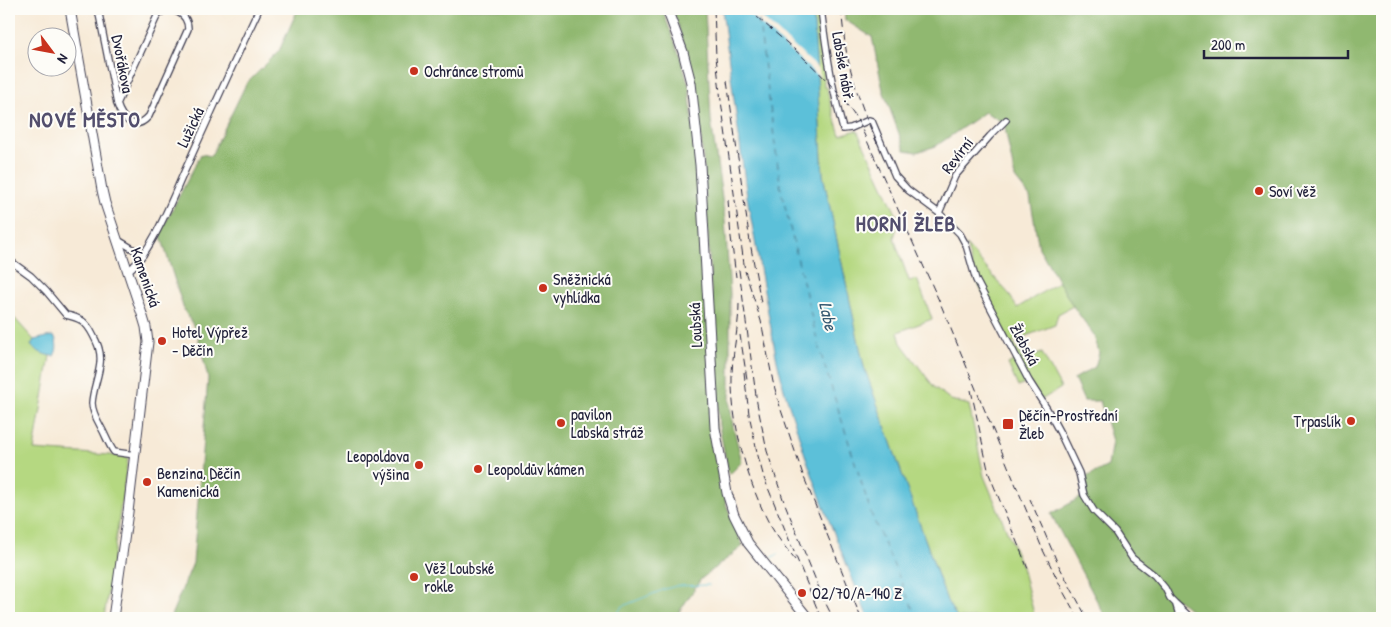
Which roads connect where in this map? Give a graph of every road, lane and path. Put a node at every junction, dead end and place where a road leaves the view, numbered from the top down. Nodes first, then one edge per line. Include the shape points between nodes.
1 (70, 9) edge
2 (98, 9) edge
3 (188, 9) edge
4 (259, 9) edge
5 (667, 9) edge
6 (820, 9) edge
7 (185, 16) junction
8 (117, 104) junction
9 (1006, 120) dead end
10 (843, 129) joint
11 (939, 213) junction
12 (118, 240) junction
13 (143, 255) junction
14 (9, 260) edge
15 (128, 271) junction
16 (135, 455) junction
17 (1175, 604) junction
18 (112, 618) edge
19 (808, 618) edge
20 (1180, 618) edge
21 (1191, 618) edge

1 - 12 main road, Kamenická via 102,190
2 - 8 street, Dvořákova
3 - 7 street
4 - 13 street, Lužická via 164,217
5 - 19 main road, Loubská via 691,83 700,165 715,428 727,494 748,543
6 - 10 street, Labské nábř.
7 - 8 street via 174,10 158,14
7 - 8 street, Dvořákova via 188,29 149,116 138,123 129,122
9 - 11 street, Revírní via 955,176
10 - 11 street, Žlebská via 872,121 895,176
11 - 17 street, Žlebská via 960,234 966,245 976,280 1060,433 1079,472 1084,496 1132,558 1166,588
12 - 13 street
12 - 15 main road, Kamenická
13 - 15 street, Lužická
14 - 16 street via 31,276 66,316 78,318 90,329 100,350 92,403 94,413 114,452
15 - 16 main road, Kamenická via 148,342
16 - 18 main road, Kamenická
17 - 20 street, Žlebská
17 - 21 street, Žlebská

